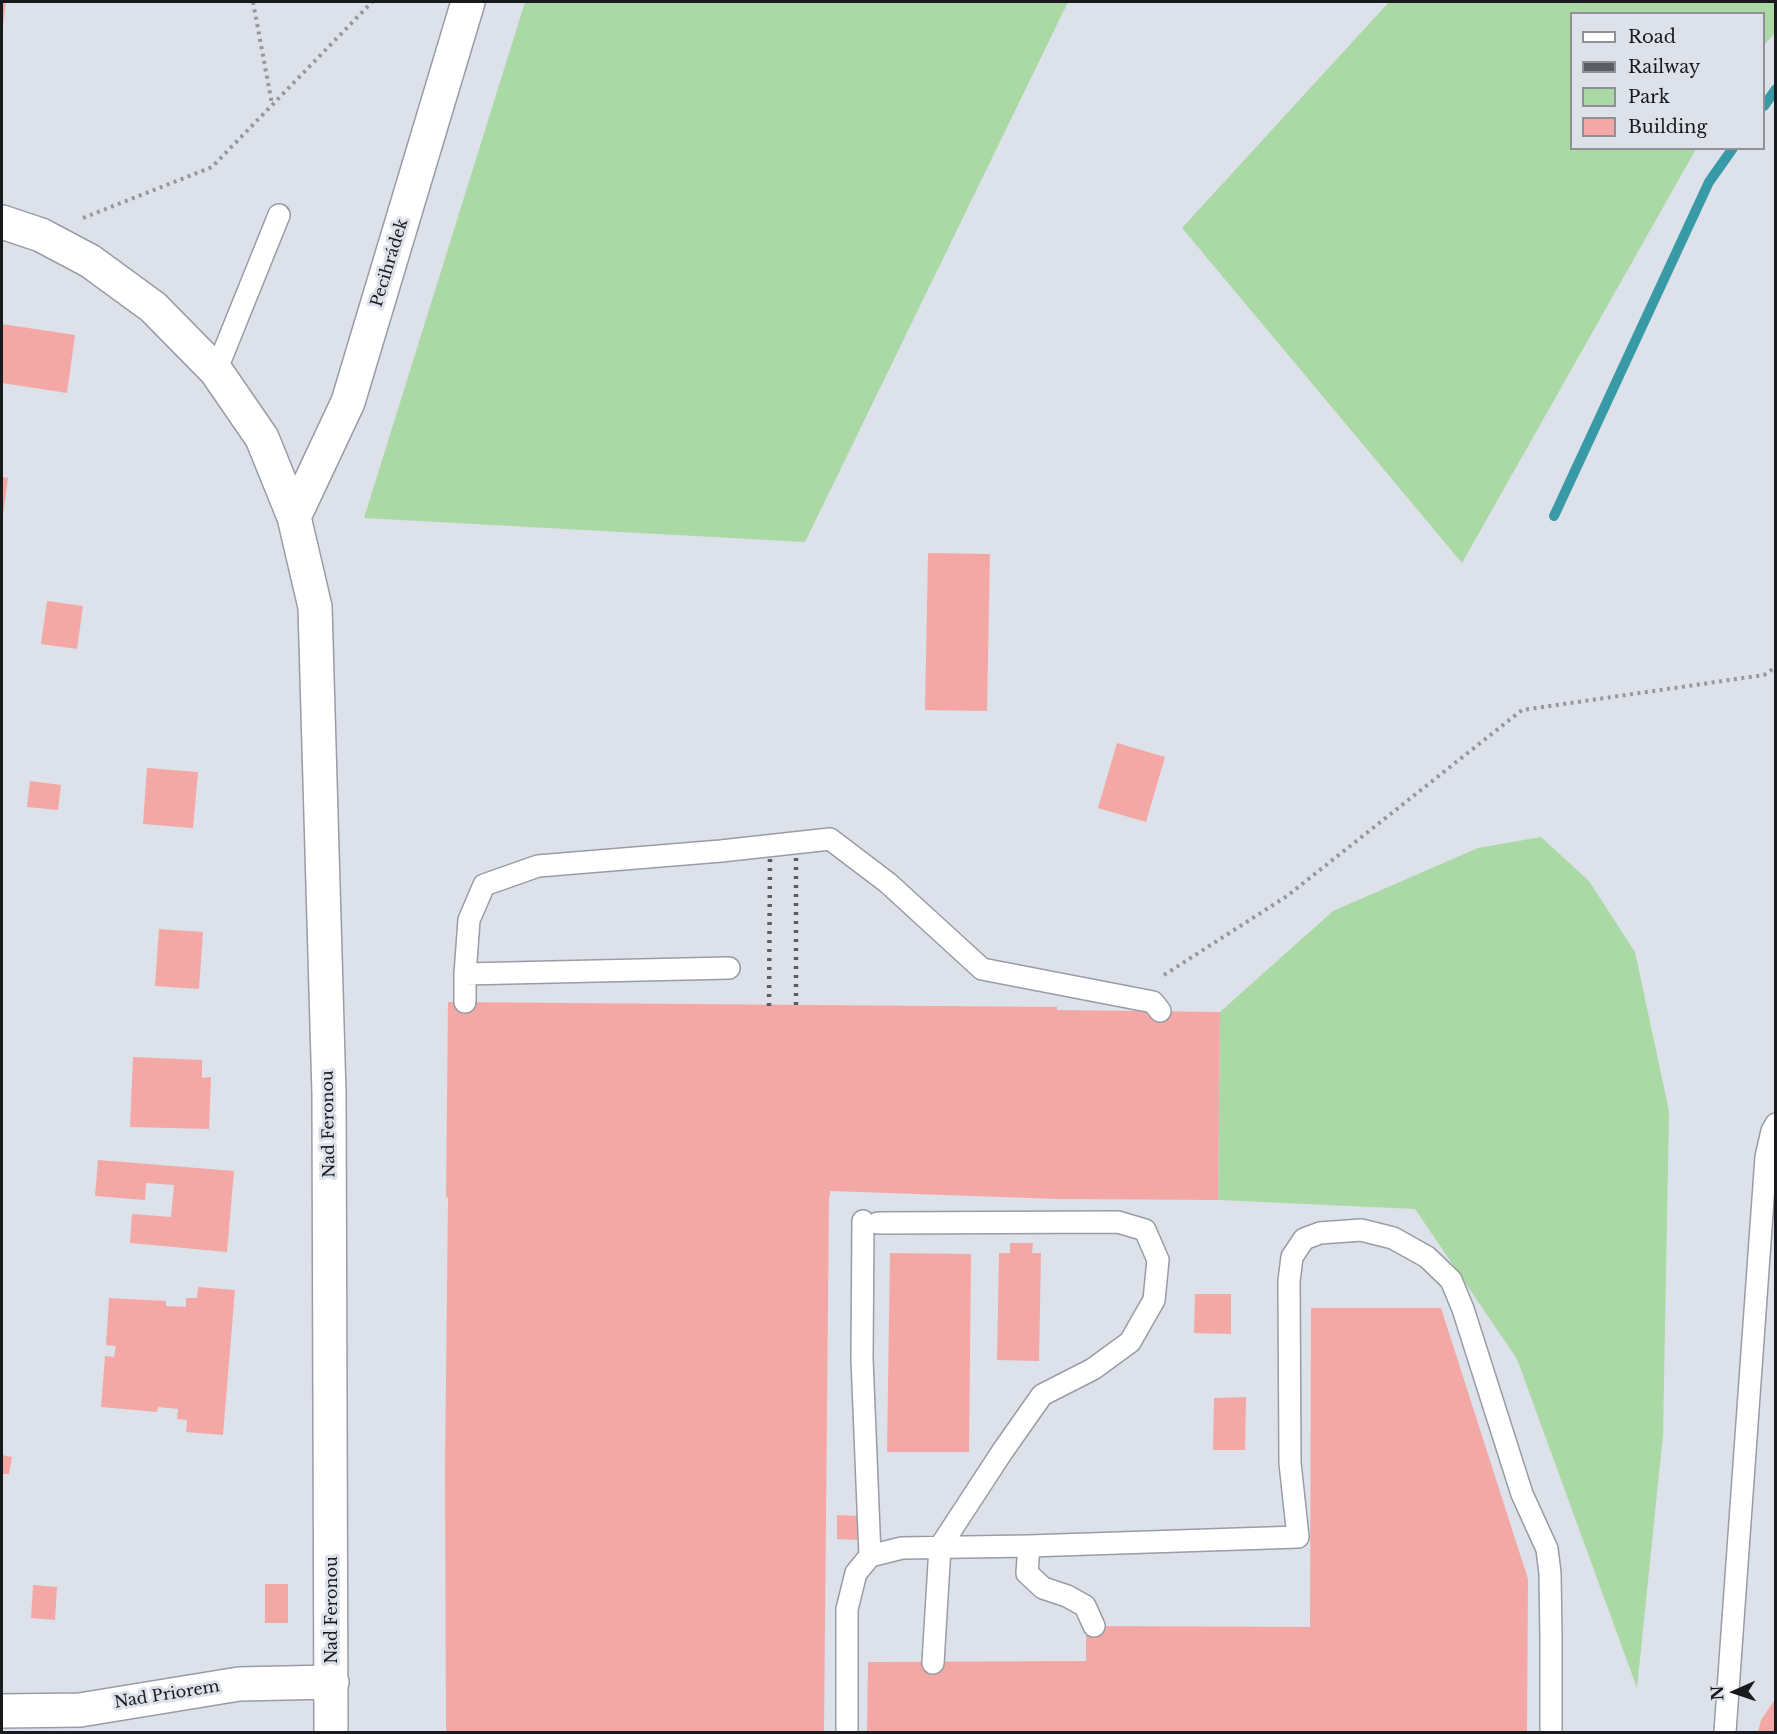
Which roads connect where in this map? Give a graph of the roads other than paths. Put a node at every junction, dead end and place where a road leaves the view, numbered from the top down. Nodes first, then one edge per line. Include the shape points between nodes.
1 (468, 2) edge
2 (279, 215) dead end
3 (2, 222) edge
4 (216, 370) junction
5 (294, 517) junction
6 (729, 968) dead end
7 (465, 974) junction
8 (465, 1002) dead end
9 (1160, 1011) dead end
10 (1776, 1124) edge
11 (1029, 1546) junction
12 (940, 1547) junction
13 (870, 1556) junction
14 (1094, 1626) dead end
15 (933, 1662) dead end
16 (332, 1682) junction
17 (2, 1711) edge
18 (332, 1732) edge
19 (847, 1732) edge
20 (1551, 1732) edge
21 (1725, 1732) edge

1 - 5 street, Pecihrádek via 348,402
2 - 4 lane
3 - 4 street, Nad Feronou via 41,236 90,261 153,307
4 - 5 street, Nad Feronou via 262,438
5 - 16 street, Nad Feronou via 315,608 329,1094
6 - 7 lane
7 - 8 lane
7 - 9 lane via 470,920 484,885 538,866 830,839 888,883 982,969 1153,1002
10 - 21 lane via 1766,1157
11 - 12 lane
11 - 14 lane via 1027,1574 1043,1588 1085,1606
11 - 20 lane via 1299,1537 1290,1463 1292,1257 1304,1239 1320,1233 1361,1230 1393,1238 1427,1257 1451,1280 1522,1494 1547,1549
12 - 13 lane via 902,1548
12 - 13 lane via 1042,1395 1093,1369 1130,1342 1154,1300 1158,1260 1145,1230 1118,1222 870,1222 862,1359
12 - 15 lane
13 - 19 lane via 856,1574 847,1609
16 - 17 street, Nad Priorem via 239,1684 80,1710
16 - 18 street, Nad Feronou

